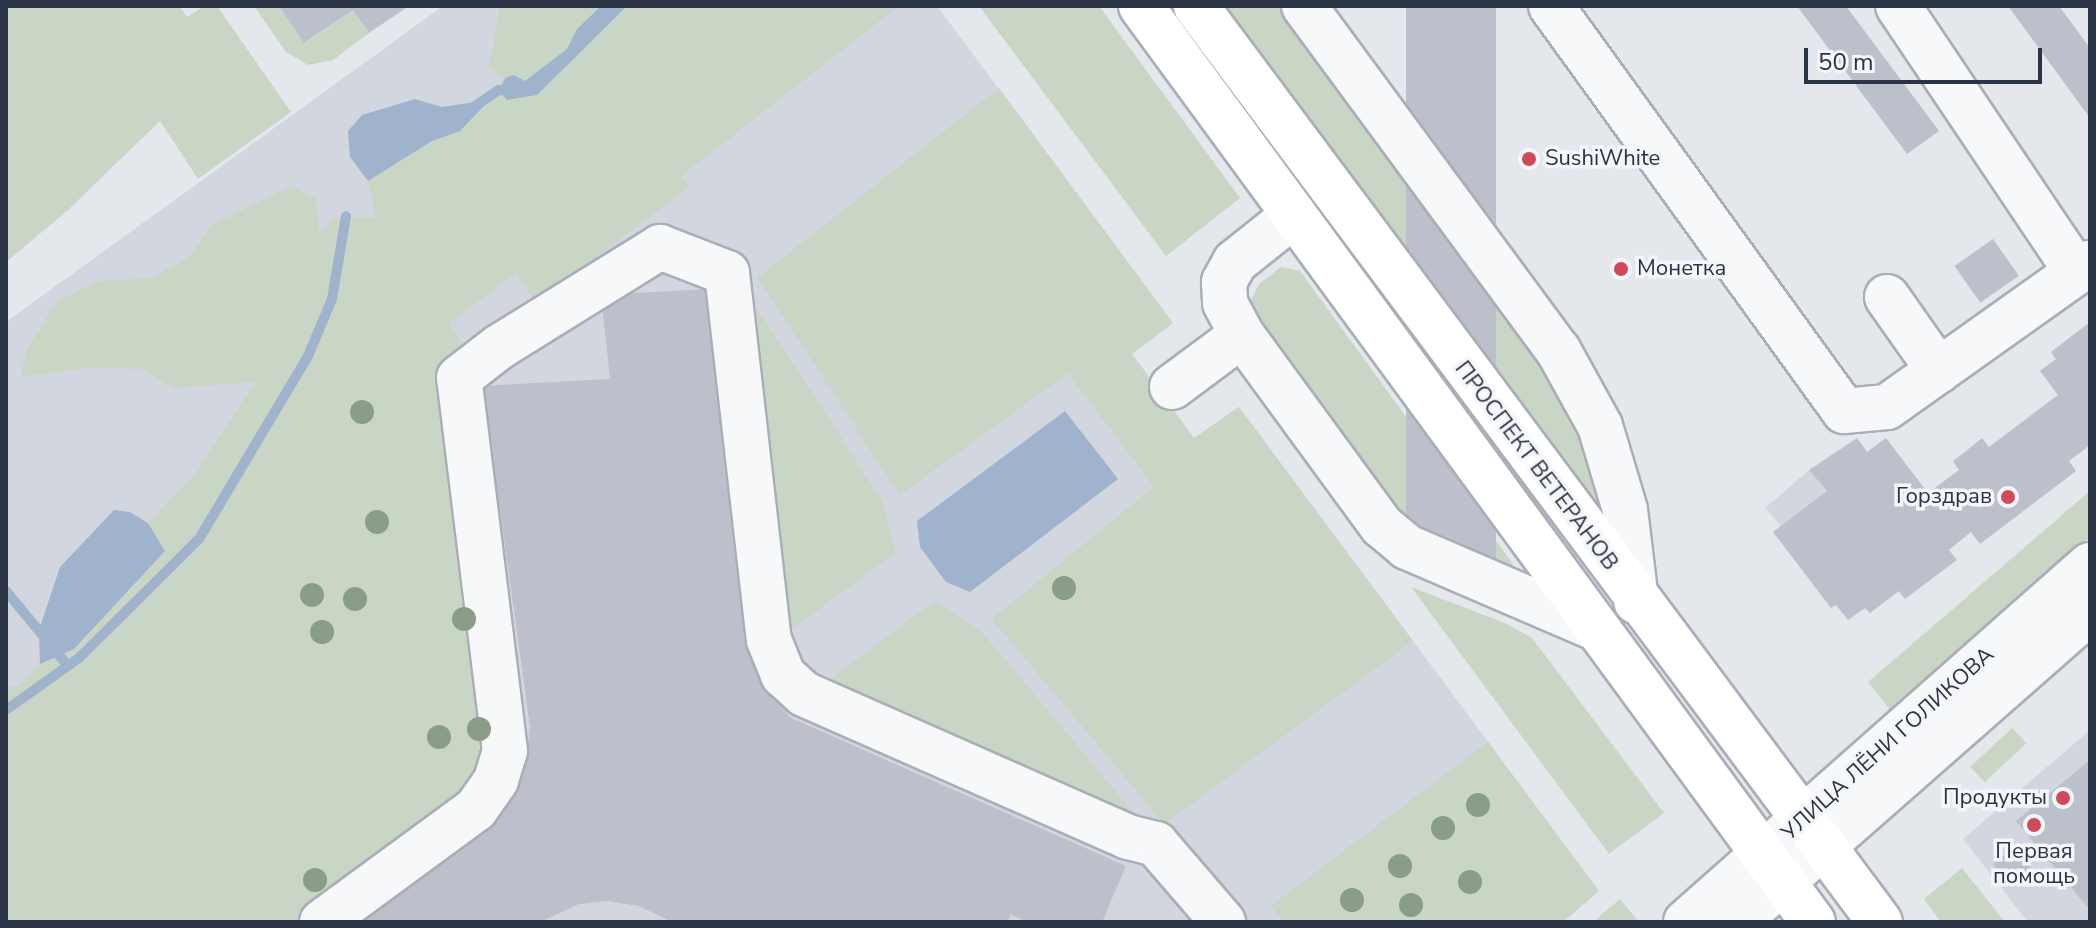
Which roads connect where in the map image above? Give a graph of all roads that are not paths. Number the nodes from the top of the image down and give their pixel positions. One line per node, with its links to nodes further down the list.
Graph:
1 (1141, 6): 6 (main road, ПРОСПЕКТ ВЕТЕРАНОВ)
2 (1196, 6): 13 (main road, ПРОСПЕКТ ВЕТЕРАНОВ)
3 (1304, 6): 13 (street)
4 (1551, 6): 10 (street)
5 (1898, 6): 7 (street)
6 (1294, 215): 9 (street); 15 (main road, ПРОСПЕКТ ВЕТЕРАНОВ)
7 (2084, 268): 10 (street)
8 (1887, 297): 10 (street)
9 (1242, 335): 11 (street); 15 (street)
10 (1939, 371)
11 (1172, 387)
12 (2090, 565): 16 (street, УЛИЦА ЛЁНИ ГОЛИКОВА)
13 (1636, 601): 16 (main road, ПРОСПЕКТ ВЕТЕРАНОВ)
14 (2090, 612): 16 (street, УЛИЦА ЛЁНИ ГОЛИКОВА)
15 (1597, 629): 17 (main road, ПРОСПЕКТ ВЕТЕРАНОВ)
16 (1812, 833): 17 (street, УЛИЦА ЛЁНИ ГОЛИКОВА); 23 (main road, ПРОСПЕКТ ВЕТЕРАНОВ)
17 (1773, 868): 20 (street, УЛИЦА ЛЁНИ ГОЛИКОВА); 21 (street, УЛИЦА ЛЁНИ ГОЛИКОВА); 22 (main road, ПРОСПЕКТ ВЕТЕРАНОВ)
18 (1208, 916): 19 (street)
19 (322, 922)
20 (1686, 922)
21 (1737, 922)
22 (1813, 922)
23 (1880, 922)

